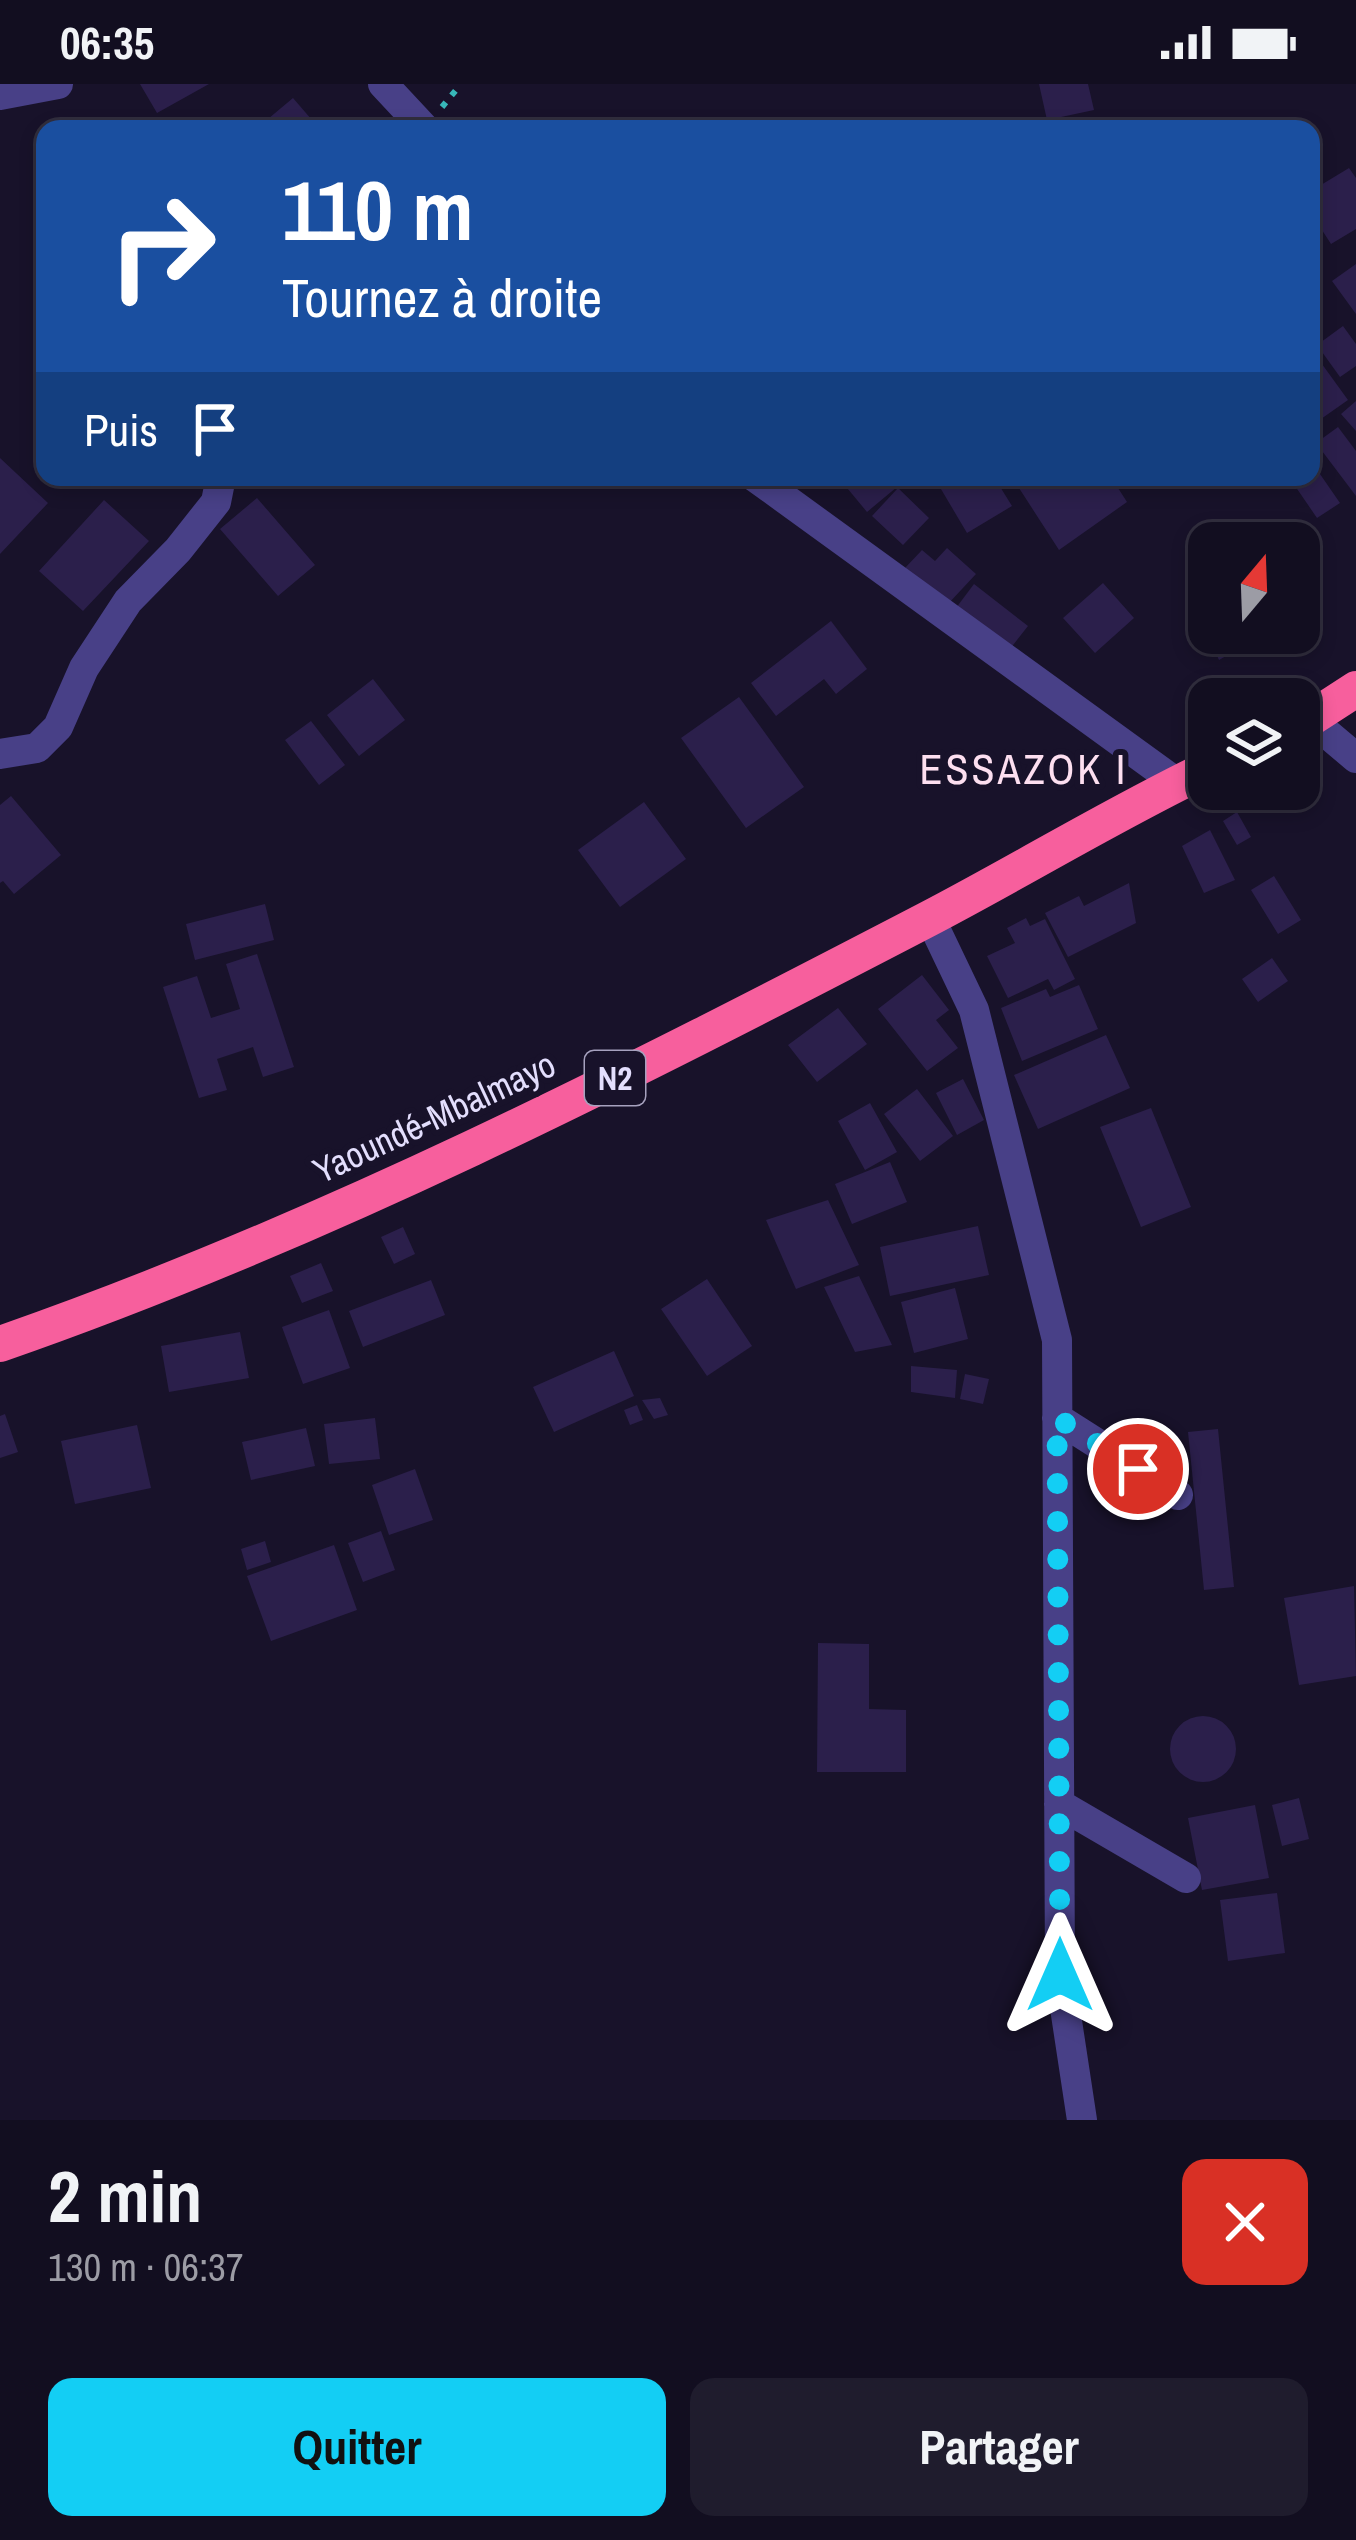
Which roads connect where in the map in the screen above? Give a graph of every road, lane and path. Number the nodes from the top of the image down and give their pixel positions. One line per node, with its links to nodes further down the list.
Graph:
1 (58, 84): 3 (street)
2 (383, 84): 4 (street)
3 (0, 95)
4 (417, 120)
5 (219, 486): 10 (street)
6 (768, 486): 12 (street)
7 (1356, 689): 8 (highway)
8 (1320, 713)
9 (1320, 733): 11 (street)
10 (0, 754)
11 (1356, 758)
12 (1188, 773)
13 (1188, 779): 14 (highway, Yaoundé-Mbalmayo / N2)
14 (930, 918): 15 (highway, Yaoundé-Mbalmayo / N2); 16 (street)
15 (0, 1344)
16 (1057, 1418): 17 (street); 18 (street)
17 (1178, 1495)
18 (1059, 1804): 19 (street); 20 (street)
19 (1186, 1878)
20 (1082, 2120)

